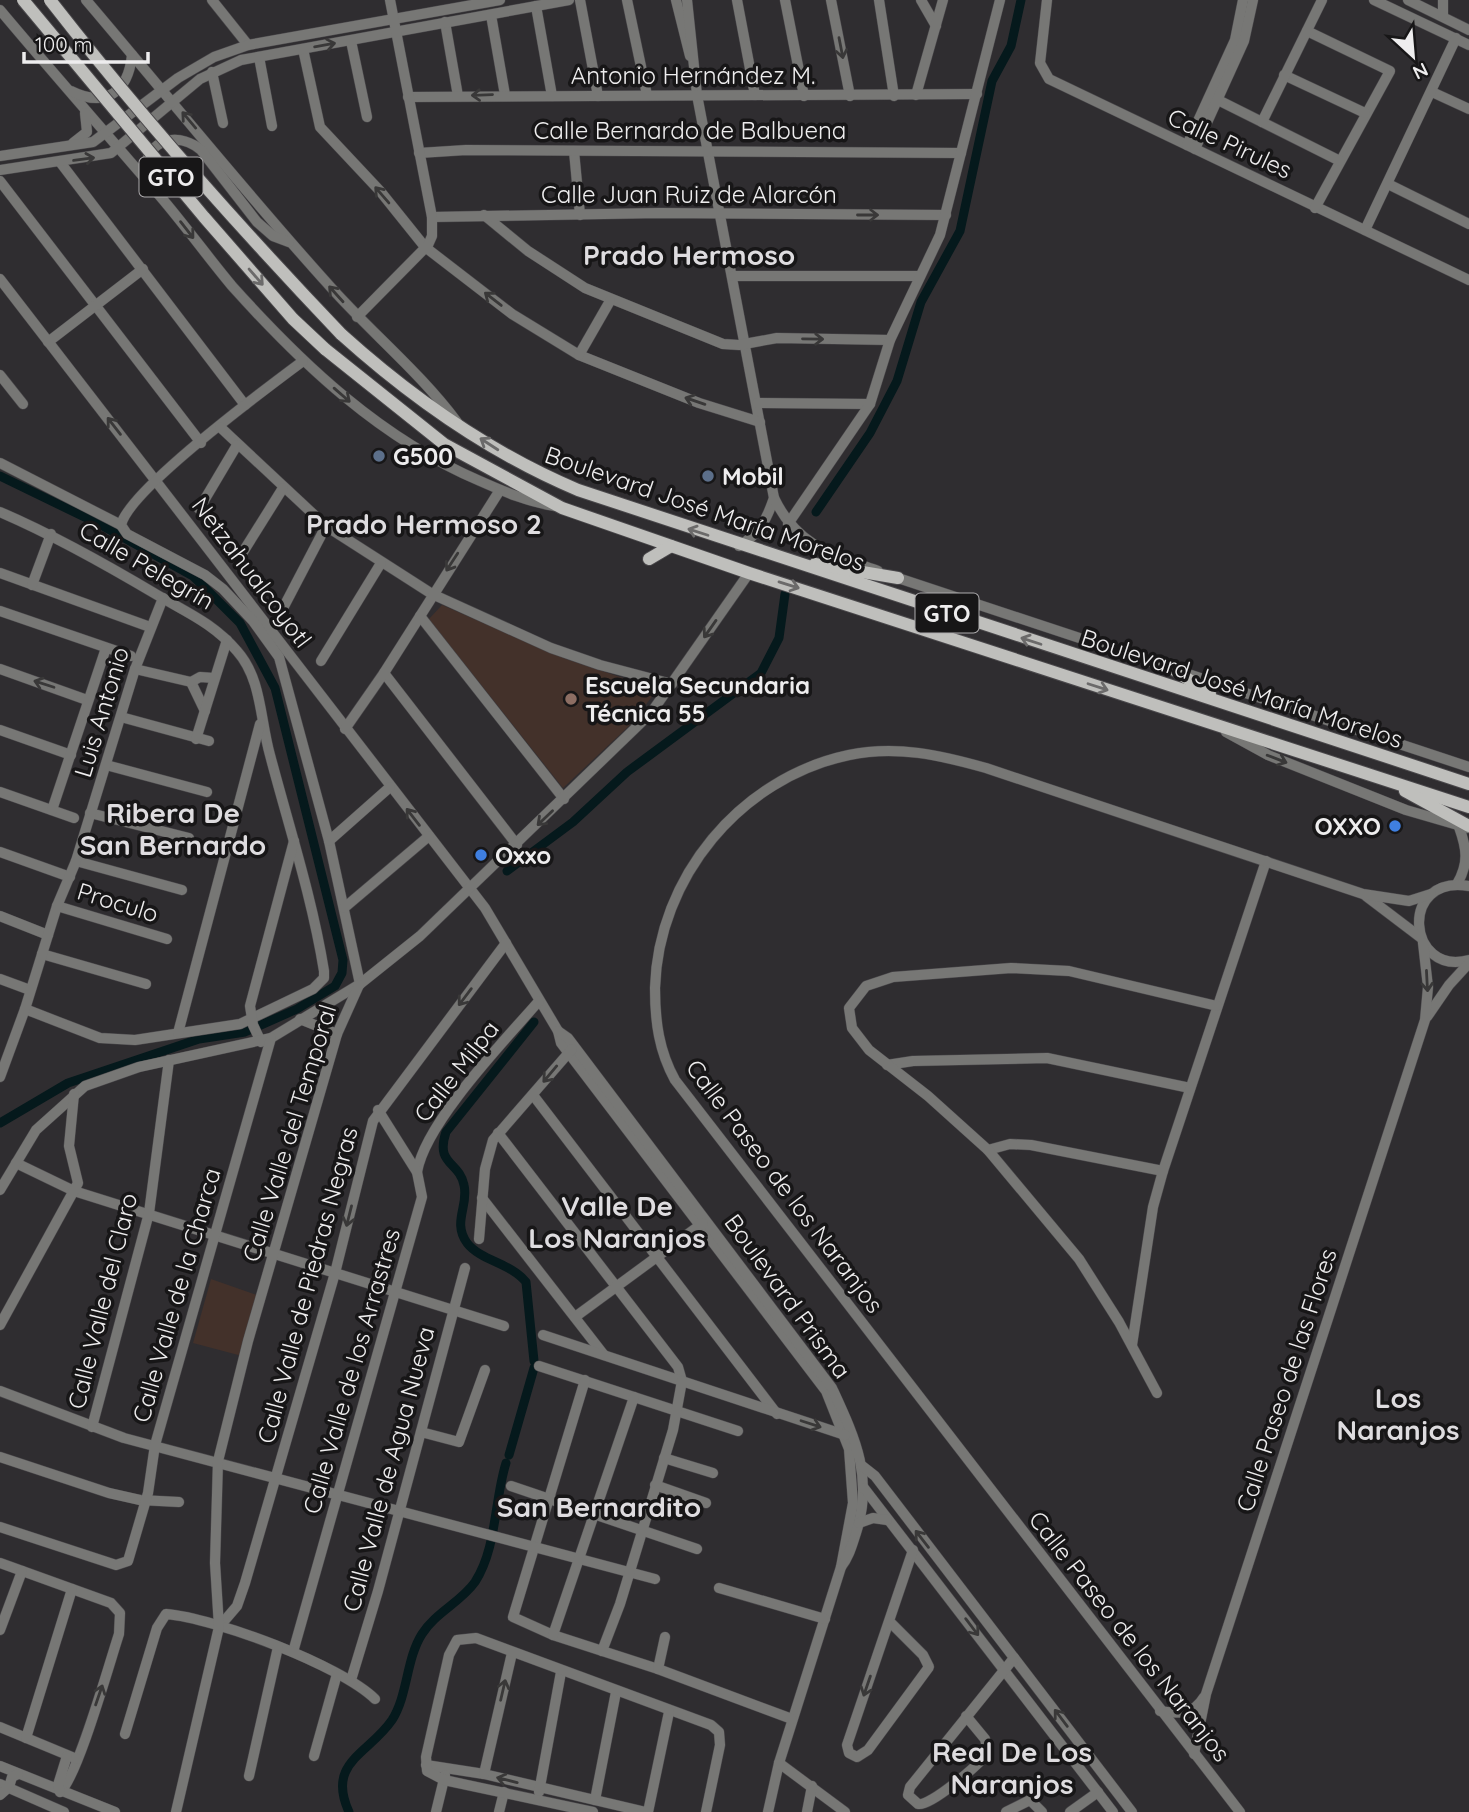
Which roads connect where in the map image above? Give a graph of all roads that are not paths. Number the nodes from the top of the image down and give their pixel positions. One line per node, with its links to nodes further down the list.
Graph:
1 (23, 0): 125 (main road, GTO, one-way to 125, bridge)
2 (50, 0): 116 (main road, Boulevard José María Morelos / GTO, bridge)
3 (86, 0): 41 (street)
4 (212, 0): 38 (street)
5 (390, 0): 30 (street)
6 (500, 0): 30 (street)
7 (569, 0): 26 (street)
8 (580, 0): 57 (street)
9 (628, 0): 49 (street)
10 (676, 0): 43 (street)
11 (687, 0): 43 (street)
12 (737, 0): 53 (street)
13 (785, 0): 58 (street)
14 (831, 0): 59 (street, one-way to 59)
15 (879, 0): 60 (street)
16 (921, 0): 32 (street)
17 (943, 0): 32 (street)
18 (1000, 0): 50 (street)
19 (1047, 0): 73 (street, Calle Pirules)
20 (1243, 0): 73 (street)
21 (1253, 0): 63 (street)
22 (1322, 0): 34 (street)
23 (1374, 0): 36 (street)
24 (1408, 0): 29 (street)
25 (1443, 0): 29 (street)
26 (536, 6): 28 (street); 56 (street)
27 (0, 9): 46 (street)
28 (491, 15): 31 (street); 51 (street)
29 (1443, 16): 33 (street)
30 (393, 19): 35 (street); 38 (street)
31 (445, 22): 35 (street); 55 (street)
32 (936, 26): 54 (street)
33 (1469, 30)
34 (1307, 31): 45 (street); 66 (street)
35 (396, 32): 37 (street); 61 (street)
36 (1456, 38): 39 (street); 48 (street)
37 (351, 41): 40 (street, one-way to 37); 67 (street)
38 (248, 45): 47 (street)
39 (1469, 45)
40 (303, 49): 42 (street); 95 (street, one-way to 40)
41 (132, 55): 46 (street); 47 (street)
42 (259, 57): 44 (street); 70 (street)
43 (693, 63): 52 (street, Boulevard José María Morelos)
44 (212, 72): 62 (street); 69 (street)
45 (1284, 75): 66 (street); 68 (street)
46 (65, 88): 65 (street)
47 (163, 89): 62 (street); 71 (street)
48 (1432, 92): 64 (street); 84 (street)
49 (647, 94): 52 (street, Antonio Hernández M.); 57 (street, Antonio Hernández M.)
50 (976, 94): 54 (street, Antonio Hernández M.); 78 (street)
51 (505, 95): 55 (street, Antonio Hernández M., one-way to 55); 56 (street, Antonio Hernández M.)
52 (697, 95): 53 (street, Antonio Hernández M.); 76 (street, Boulevard José María Morelos)
53 (755, 95): 58 (street, Antonio Hernández M.)
54 (916, 95): 60 (street, Antonio Hernández M.)
55 (458, 96): 61 (street, Antonio Hernández M.)
56 (552, 96): 57 (street, Antonio Hernández M.)
57 (598, 96)
58 (804, 96): 59 (street, Antonio Hernández M.)
59 (850, 96): 60 (street, Antonio Hernández M.)
60 (894, 96)
61 (408, 97): 77 (street)
62 (172, 100): 74 (street); 94 (street, one-way to 62)
63 (1218, 100): 68 (street); 73 (street)
64 (1469, 109)
65 (85, 112): 71 (street); 72 (street)
66 (1365, 114): 80 (street)
67 (367, 117)
68 (1262, 122): 80 (street)
69 (223, 123)
70 (272, 126)
71 (106, 135): 72 (street); 74 (street)
72 (61, 147): 79 (street)
73 (1191, 147): 86 (street, Calle Pirules)
74 (117, 148): 81 (street, one-way to 74); 85 (street)
75 (574, 151): 76 (street, Calle Bernardo de Balbuena); 77 (street, Calle Bernardo de Balbuena); 88 (street)
76 (708, 151): 78 (street, Calle Bernardo de Balbuena); 89 (street, Boulevard José María Morelos)
77 (419, 153): 91 (street)
78 (961, 153): 90 (street)
79 (0, 156)
80 (1340, 161): 86 (street)
81 (60, 162): 82 (street); 96 (street)
82 (0, 170)
83 (0, 181): 103 (street)
84 (1388, 184): 92 (street); 93 (street)
85 (160, 195): 94 (street); 109 (street, one-way to 109)
86 (1315, 208): 93 (street, Calle Pirules)
87 (484, 215): 88 (street, Calle Juan Ruiz de Alarcón); 91 (street, Calle Juan Ruiz de Alarcón); 102 (street)
88 (580, 215): 89 (street, Calle Juan Ruiz de Alarcón)
89 (722, 215): 90 (street, Calle Juan Ruiz de Alarcón, one-way to 90); 97 (street, Boulevard José María Morelos)
90 (946, 215): 98 (street)
91 (432, 217): 95 (street)
92 (1469, 224)
93 (1365, 230): 100 (street, Calle Pirules)
94 (289, 242): 104 (street, one-way to 94)
95 (425, 247): 104 (street); 108 (street, one-way to 95)
96 (143, 269): 103 (street); 113 (street)
97 (733, 276): 98 (street); 107 (street, Boulevard José María Morelos)
98 (920, 276): 105 (street)
99 (0, 279): 101 (street, Netzahualcoyotl)
100 (1469, 279)
101 (4, 293): 106 (street, Netzahualcoyotl)
102 (610, 301): 107 (street); 108 (street)
103 (96, 306): 106 (street); 118 (street)
104 (357, 317): 116 (street)
105 (890, 340): 107 (street, one-way to 105); 114 (street)
106 (48, 342): 121 (street, Netzahualcoyotl, one-way to 106)
107 (746, 343): 111 (street, Boulevard José María Morelos)
108 (579, 355): 115 (street, one-way to 108)
109 (303, 361): 113 (street); 123 (street, one-way to 123)
110 (0, 376): 112 (street)
111 (757, 403): 114 (street); 115 (street, Boulevard José María Morelos)
112 (23, 404)
113 (245, 404): 117 (street)
114 (870, 404): 128 (street)
115 (760, 422): 124 (street, Boulevard José María Morelos)
116 (460, 426): 132 (main road, Boulevard José María Morelos / GTO, one-way to 116)
117 (220, 427): 118 (street); 119 (street)
118 (201, 443): 121 (street)
119 (237, 445): 122 (street); 126 (street)
120 (0, 463): 129 (street)
121 (156, 479): 129 (street); 165 (street, Netzahualcoyotl)
122 (283, 488): 130 (street); 136 (street)
123 (500, 490): 125 (street); 142 (street, one-way to 142)
124 (774, 498): 128 (street, Boulevard José María Morelos); 132 (street)
125 (562, 508): 133 (main road, Boulevard José María Morelos / GTO)
126 (199, 509)
127 (0, 512): 131 (street, Calle Pelegrín)
128 (788, 524): 140 (street, Boulevard José María Morelos)
129 (121, 525): 186 (street)
130 (326, 526): 137 (street); 145 (street)
131 (51, 534): 141 (street); 143 (street, Calle Pelegrín)
132 (739, 545): 134 (main road, Boulevard José María Morelos / GTO)
133 (671, 546): 135 (main road); 139 (main road, Boulevard José María Morelos / GTO)
134 (771, 556): 140 (main road); 160 (main road, Boulevard José María Morelos / GTO, one-way to 134)
135 (649, 559)
136 (238, 560)
137 (381, 563): 142 (street); 151 (street)
138 (0, 573): 141 (street)
139 (749, 573): 158 (street, Calle Valle del Temporal, one-way to 158); 164 (main road, Boulevard José María Morelos / GTO, one-way to 164)
140 (898, 578): 152 (street, Boulevard José María Morelos)
141 (32, 585): 147 (street)
142 (432, 594): 146 (street); 158 (street)
143 (163, 598): 147 (street, Luis Antonio); 148 (street, Calle Pelegrín)
144 (0, 611): 149 (street)
145 (280, 614)
146 (420, 616): 155 (street); 177 (street)
147 (150, 627): 154 (street, Luis Antonio)
148 (227, 640): 156 (street); 163 (street, Calle Pelegrín)
149 (106, 648): 150 (street); 159 (street)
150 (131, 656)
151 (321, 661)
152 (1170, 667): 160 (main road); 171 (street, Boulevard José María Morelos)
153 (0, 669): 159 (street, one-way to 153)
154 (135, 669): 157 (street); 162 (street, Luis Antonio)
155 (384, 673): 165 (street); 187 (street)
156 (214, 678): 157 (street); 161 (street)
157 (191, 682): 161 (street)
158 (672, 684): 177 (street, Calle Valle del Temporal)
159 (87, 700): 169 (street)
160 (1225, 704): 173 (main road, Boulevard José María Morelos / GTO)
161 (205, 711): 167 (street)
162 (121, 717): 167 (street); 170 (street, Luis Antonio)
163 (261, 720): 185 (street, Calle Pelegrín); 218 (street)
164 (1217, 726): 172 (main road, Boulevard José María Morelos / GTO); 182 (street, one-way to 182)
165 (345, 729): 174 (street, Netzahualcoyotl)
166 (0, 730): 169 (street)
167 (196, 739): 168 (street)
168 (209, 741)
169 (71, 755): 179 (street)
170 (106, 765): 176 (street); 180 (street, Luis Antonio)
171 (1469, 767)
172 (1387, 780): 178 (main road, Boulevard José María Morelos / GTO); 182 (main road)
173 (1469, 784)
174 (390, 788): 183 (street, Netzahualcoyotl, one-way to 174); 186 (street)
175 (0, 792): 179 (street)
176 (207, 792)
177 (564, 799): 187 (street, Calle Valle del Temporal, one-way to 187)
178 (1469, 807)
179 (52, 810): 181 (street)
180 (90, 813): 184 (street); 190 (street, Luis Antonio)
181 (74, 818)
182 (1466, 827): 189 (street)
183 (429, 836): 196 (street, Netzahualcoyotl); 200 (street)
184 (189, 838)
185 (295, 840): 216 (street); 216 (street, Calle Pelegrín)
186 (329, 841): 200 (street)
187 (517, 845): 196 (street, Calle Valle del Temporal)
188 (0, 852): 192 (street)
189 (1469, 855): 193 (street)
190 (76, 861): 192 (street, Luis Antonio); 195 (street)
191 (1266, 861): 197 (street, Calle Paseo de los Naranjos); 213 (street); 321 (street, Calle Paseo de los Naranjos)
192 (70, 877): 199 (street, Luis Antonio)
193 (1457, 884): 194 (street); 198 (street, Calle Paseo de los Naranjos)
194 (1469, 886)
195 (182, 890)
196 (471, 890): 205 (street, Boulevard Prisma); 210 (street, Calle Valle del Temporal)
197 (1363, 894): 198 (street, Calle Paseo de los Naranjos); 204 (street, Calle Paseo de los Naranjos)
198 (1432, 894): 204 (street, Calle Paseo de las Flores)
199 (57, 906): 202 (street, Luis Antonio); 203 (street, Proculo)
200 (344, 908): 210 (street)
201 (0, 916): 202 (street)
202 (48, 935): 206 (street, Luis Antonio)
203 (167, 939)
204 (1422, 940): 207 (street, Calle Paseo de los Naranjos); 217 (street, Calle Paseo de las Flores, one-way to 217)
205 (506, 943): 212 (street, Boulevard Prisma); 229 (street, Calle Valle de Piedras Negras, one-way to 229)
206 (42, 954): 209 (street); 211 (street, Luis Antonio)
207 (1469, 962): 217 (street, Calle Paseo de las Flores)
208 (0, 979): 211 (street)
209 (146, 984)
210 (360, 984): 215 (street); 219 (street, Calle Valle del Temporal)
211 (30, 989): 214 (street, Luis Antonio)
212 (539, 1001): 221 (street, Boulevard Prisma); 234 (street, Calle Milpa)
213 (1217, 1006): 224 (street); 226 (street)
214 (25, 1009): 218 (street); 222 (street, Luis Antonio)
215 (300, 1019): 219 (street); 220 (street)
216 (251, 1020): 218 (street); 220 (street)
217 (1425, 1020): 319 (street, Calle Paseo de las Flores)
218 (178, 1033)
219 (337, 1034): 242 (street, Calle Valle del Temporal)
220 (266, 1040): 223 (street); 240 (street, Calle Valle de la Charca)
221 (571, 1050): 228 (street, one-way to 228); 239 (street, Boulevard Prisma)
222 (5, 1051): 225 (street, Luis Antonio)
223 (169, 1060): 227 (street); 238 (street, Calle Valle del Claro)
224 (887, 1065): 226 (street); 231 (street)
225 (0, 1077)
226 (1190, 1088): 233 (street)
227 (74, 1094): 232 (street); 236 (street)
228 (533, 1095): 230 (street); 243 (street)
229 (379, 1110): 234 (street, Calle Valle de los Arrastres); 245 (street, Calle Valle de Piedras Negras, one-way to 245)
230 (498, 1133): 237 (street); 246 (street)
231 (988, 1150): 233 (street); 253 (street)
232 (16, 1163): 235 (street); 236 (street)
233 (1163, 1171): 253 (street)
234 (417, 1172): 247 (street, Calle Valle de los Arrastres)
235 (0, 1190)
236 (74, 1191): 238 (street); 250 (street)
237 (482, 1198): 241 (street); 249 (street)
238 (149, 1213): 240 (street); 264 (street, Calle Valle del Claro)
239 (703, 1223): 243 (street); 267 (street, Boulevard Prisma); 273 (street, Boulevard Prisma)
240 (216, 1234): 242 (street); 268 (street, Calle Valle de la Charca)
241 (479, 1239)
242 (275, 1252): 245 (street); 271 (street, Calle Valle del Temporal)
243 (659, 1257): 246 (street); 263 (street)
244 (466, 1268): 248 (street, Calle Valle de Agua Nueva)
245 (335, 1273): 247 (street); 275 (street, Calle Valle de Piedras Negras)
246 (617, 1288): 249 (street); 258 (street)
247 (395, 1292): 248 (street); 280 (street, Calle Valle de los Arrastres)
248 (453, 1309): 251 (street); 266 (street, Calle Valle de Agua Nueva)
249 (575, 1317): 254 (street)
250 (0, 1325)
251 (504, 1326)
252 (543, 1335): 254 (street)
253 (1132, 1345): 260 (street)
254 (605, 1356): 258 (street)
255 (538, 1366): 257 (street)
256 (485, 1370): 266 (street)
257 (585, 1380): 261 (street); 281 (street)
258 (682, 1381): 262 (street); 263 (street)
259 (0, 1391): 264 (street)
260 (1157, 1393)
261 (634, 1397): 262 (street); 286 (street)
262 (677, 1412): 265 (street); 270 (street)
263 (777, 1414): 267 (street, one-way to 267)
264 (92, 1427): 268 (street)
265 (738, 1431)
266 (421, 1432): 285 (street, Calle Valle de Agua Nueva)
267 (845, 1435): 272 (street, Boulevard Prisma)
268 (156, 1445): 271 (street); 282 (street, Calle Valle de la Charca)
269 (0, 1457): 282 (street)
270 (664, 1458): 274 (street); 277 (street)
271 (218, 1461): 275 (street); 304 (street, Calle Valle del Temporal)
272 (851, 1462): 273 (street, Boulevard Prisma); 276 (street)
273 (862, 1466): 279 (street); 312 (street, Boulevard Prisma, one-way to 273)
274 (713, 1473)
275 (277, 1479): 280 (street); 304 (street, Calle Valle de Piedras Negras)
276 (853, 1479): 279 (street); 296 (street)
277 (655, 1485): 284 (street); 290 (street)
278 (511, 1486): 281 (street)
279 (865, 1489): 287 (street); 288 (street)
280 (336, 1494): 285 (street); 310 (street, Calle Valle de los Arrastres)
281 (550, 1498): 286 (street); 291 (street)
282 (146, 1499): 283 (street); 289 (street, Calle Valle de la Charca)
283 (179, 1502)
284 (706, 1503)
285 (399, 1511): 291 (street); 317 (street, Calle Valle de Agua Nueva)
286 (596, 1514): 290 (street); 294 (street)
287 (887, 1520): 288 (street); 293 (street)
288 (859, 1523): 296 (street)
289 (0, 1527)
290 (641, 1531): 292 (street); 297 (street)
291 (534, 1546): 294 (street); 306 (street)
292 (697, 1549)
293 (913, 1550): 303 (street); 314 (street, one-way to 314)
294 (579, 1558): 297 (street); 306 (street)
295 (0, 1563): 298 (street)
296 (841, 1567): 302 (street)
297 (628, 1570): 299 (street); 309 (street)
298 (22, 1571): 301 (street); 305 (street)
299 (655, 1578)
300 (719, 1588): 302 (street)
301 (72, 1589): 327 (street); 330 (street, one-way to 301)
302 (825, 1619): 324 (street)
303 (889, 1621): 303 (street, one-way to 303)
304 (219, 1627): 308 (street); 326 (street); 351 (street, Calle Valle del Temporal)
305 (0, 1630)
306 (553, 1635): 309 (street)
307 (665, 1636): 313 (street)
308 (278, 1647): 310 (street); 337 (street)
309 (602, 1651): 313 (street)
310 (293, 1652): 316 (street)
311 (512, 1653): 315 (street); 333 (street); 336 (street, one-way to 311)
312 (1014, 1658): 314 (street); 364 (street, Boulevard Prisma, one-way to 312)
313 (658, 1669): 324 (street)
314 (1004, 1671): 323 (street); 344 (street)
315 (561, 1672): 318 (street); 341 (street)
316 (337, 1674): 317 (street); 329 (street)
317 (351, 1680): 320 (street)
318 (616, 1692): 322 (street); 347 (street)
319 (1206, 1694): 321 (street); 328 (street, Calle Paseo de las Flores)
320 (375, 1699)
321 (1160, 1711): 328 (street, Calle Paseo de los Naranjos)
322 (669, 1712): 355 (street); 356 (street)
323 (965, 1716): 323 (street)
324 (792, 1719): 331 (street)
325 (0, 1727): 327 (street)
326 (125, 1734)
327 (26, 1738): 330 (street)
328 (1194, 1754): 365 (street, Calle Paseo de los Naranjos)
329 (314, 1756)
330 (72, 1757): 342 (street)
331 (779, 1763): 340 (street); 357 (street)
332 (0, 1766): 335 (street)
333 (427, 1768): 334 (street); 338 (street)
334 (447, 1768): 336 (street); 338 (street)
335 (18, 1774): 339 (street); 342 (street)
336 (484, 1774): 341 (street, one-way to 336)
337 (249, 1776)
338 (444, 1780): 343 (street); 352 (street)
339 (4, 1785): 345 (street); 349 (street)
340 (813, 1786): 358 (street); 359 (street)
341 (540, 1788): 346 (street); 347 (street)
342 (60, 1792): 350 (street)
343 (503, 1792): 346 (street); 353 (street)
344 (1098, 1792): 362 (street); 363 (street)
345 (0, 1795)
346 (538, 1800): 348 (street)
347 (595, 1800): 355 (street)
348 (557, 1808): 354 (street)
349 (59, 1810)
350 (115, 1812)
351 (176, 1812)
352 (436, 1812)
353 (499, 1812)
354 (593, 1812)
355 (647, 1812)
356 (706, 1812)
357 (768, 1812)
358 (807, 1812)
359 (845, 1812)
360 (1006, 1812): 361 (street)
361 (1042, 1812)
362 (1070, 1812)
363 (1113, 1812)
364 (1132, 1812)
365 (1240, 1812)

